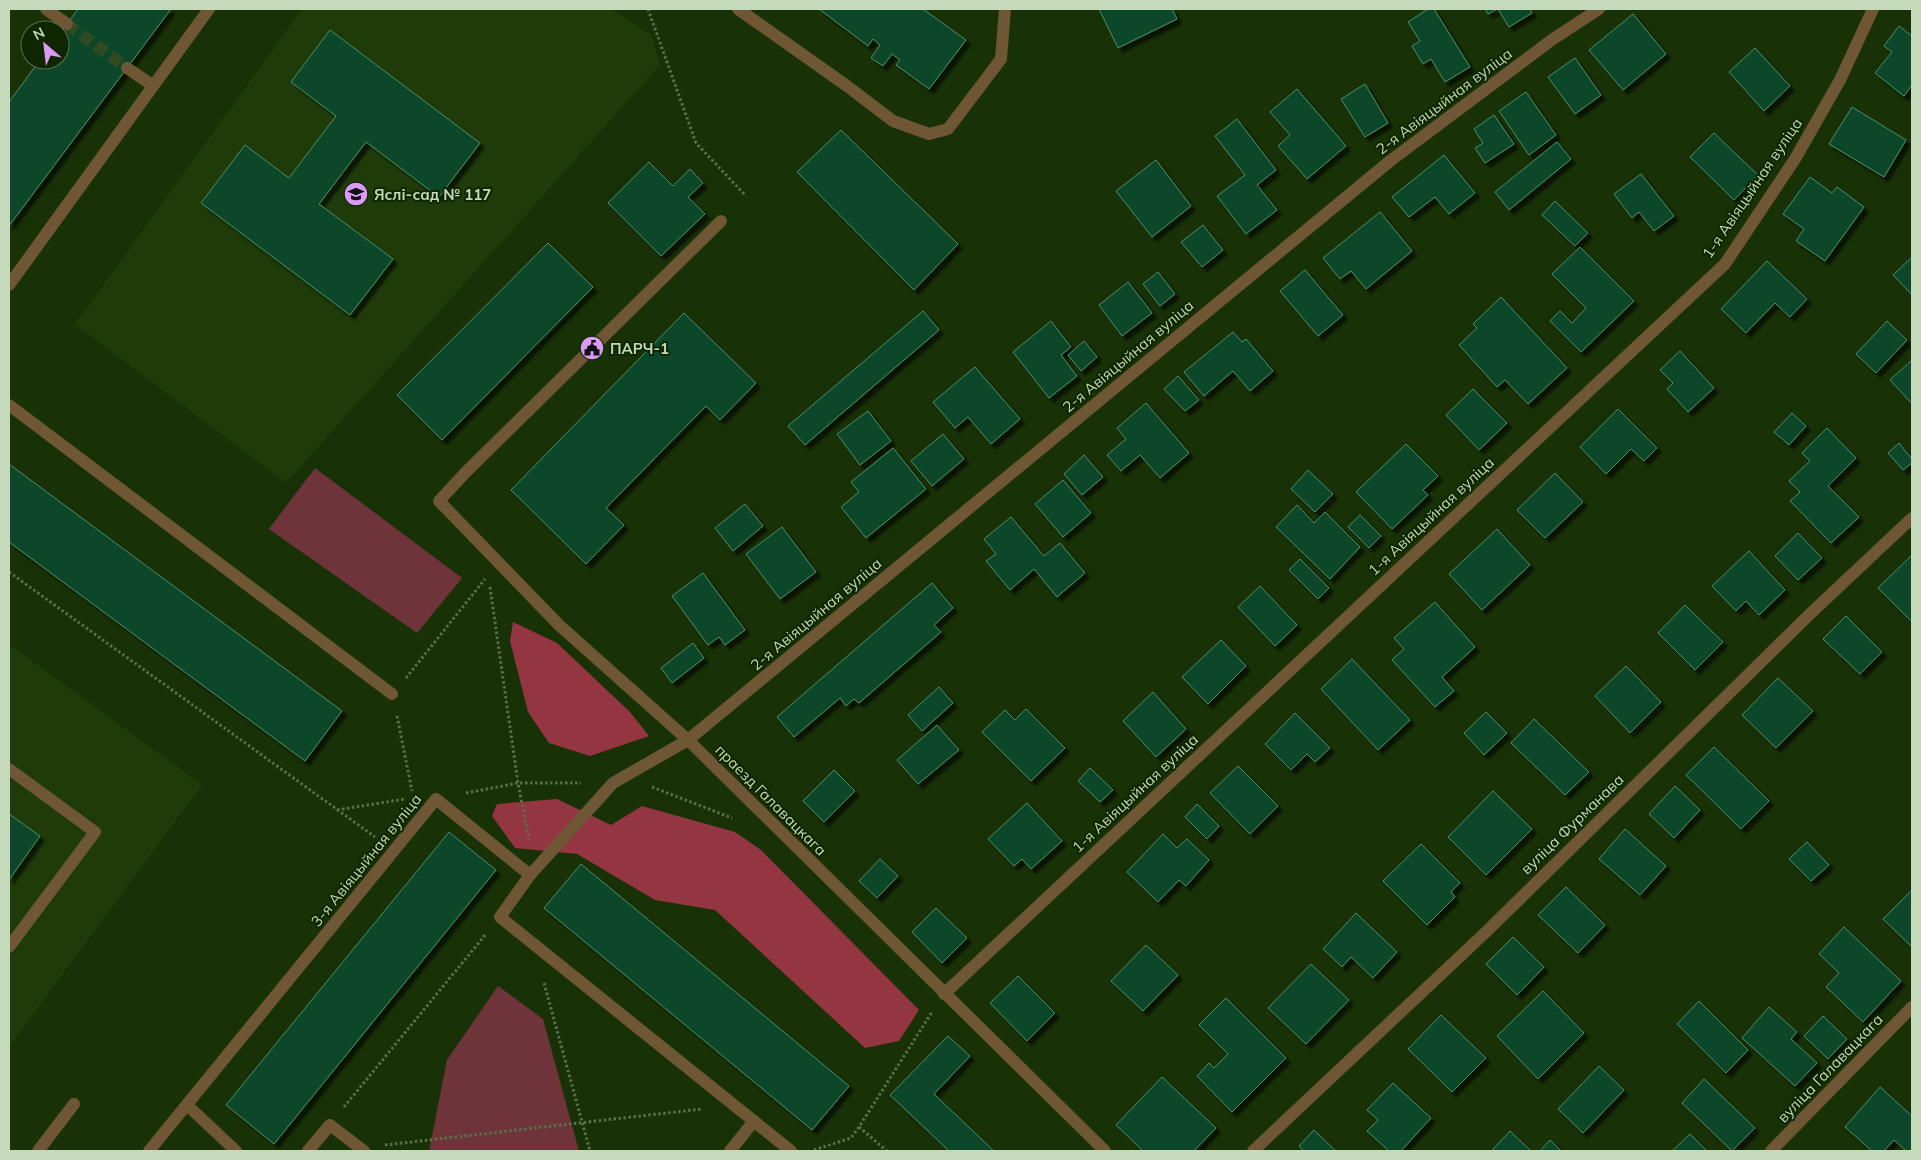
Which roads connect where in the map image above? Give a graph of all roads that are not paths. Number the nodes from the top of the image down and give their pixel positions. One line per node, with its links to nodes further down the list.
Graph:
1 (46, 9): 7 (street)
2 (209, 9): 9 (street)
3 (738, 9): 4 (street)
4 (1005, 9)
5 (1599, 9): 15 (street, 2-я Авіяцыйная вуліца)
6 (1873, 9): 19 (street, 1-я Авіяцыйная вуліца)
7 (61, 20)
8 (127, 68): 9 (street)
9 (152, 85): 11 (street)
10 (722, 221): 15 (street, праезд Галавацкага)
11 (9, 285)
12 (9, 405): 14 (street)
13 (1912, 518): 32 (street, вуліца Фурманава)
14 (392, 694)
15 (688, 740): 17 (street); 19 (street, праезд Галавацкага)
16 (9, 769): 18 (street)
17 (532, 873): 22 (street, 3-я Авіяцыйная вуліца); 23 (street)
18 (9, 947)
19 (944, 994): 31 (street, праезд Галавацкага)
20 (1912, 1007): 33 (street, вуліца Галавацкага)
21 (74, 1104): 25 (street)
22 (187, 1105): 26 (street, 3-я Авіяцыйная вуліца); 27 (street)
23 (754, 1121): 29 (street); 30 (street)
24 (362, 1150): 28 (street)
25 (38, 1151)
26 (149, 1151)
27 (236, 1151)
28 (308, 1151)
29 (730, 1151)
30 (791, 1151)
31 (1105, 1151)
32 (1253, 1151)
33 (1772, 1151)

